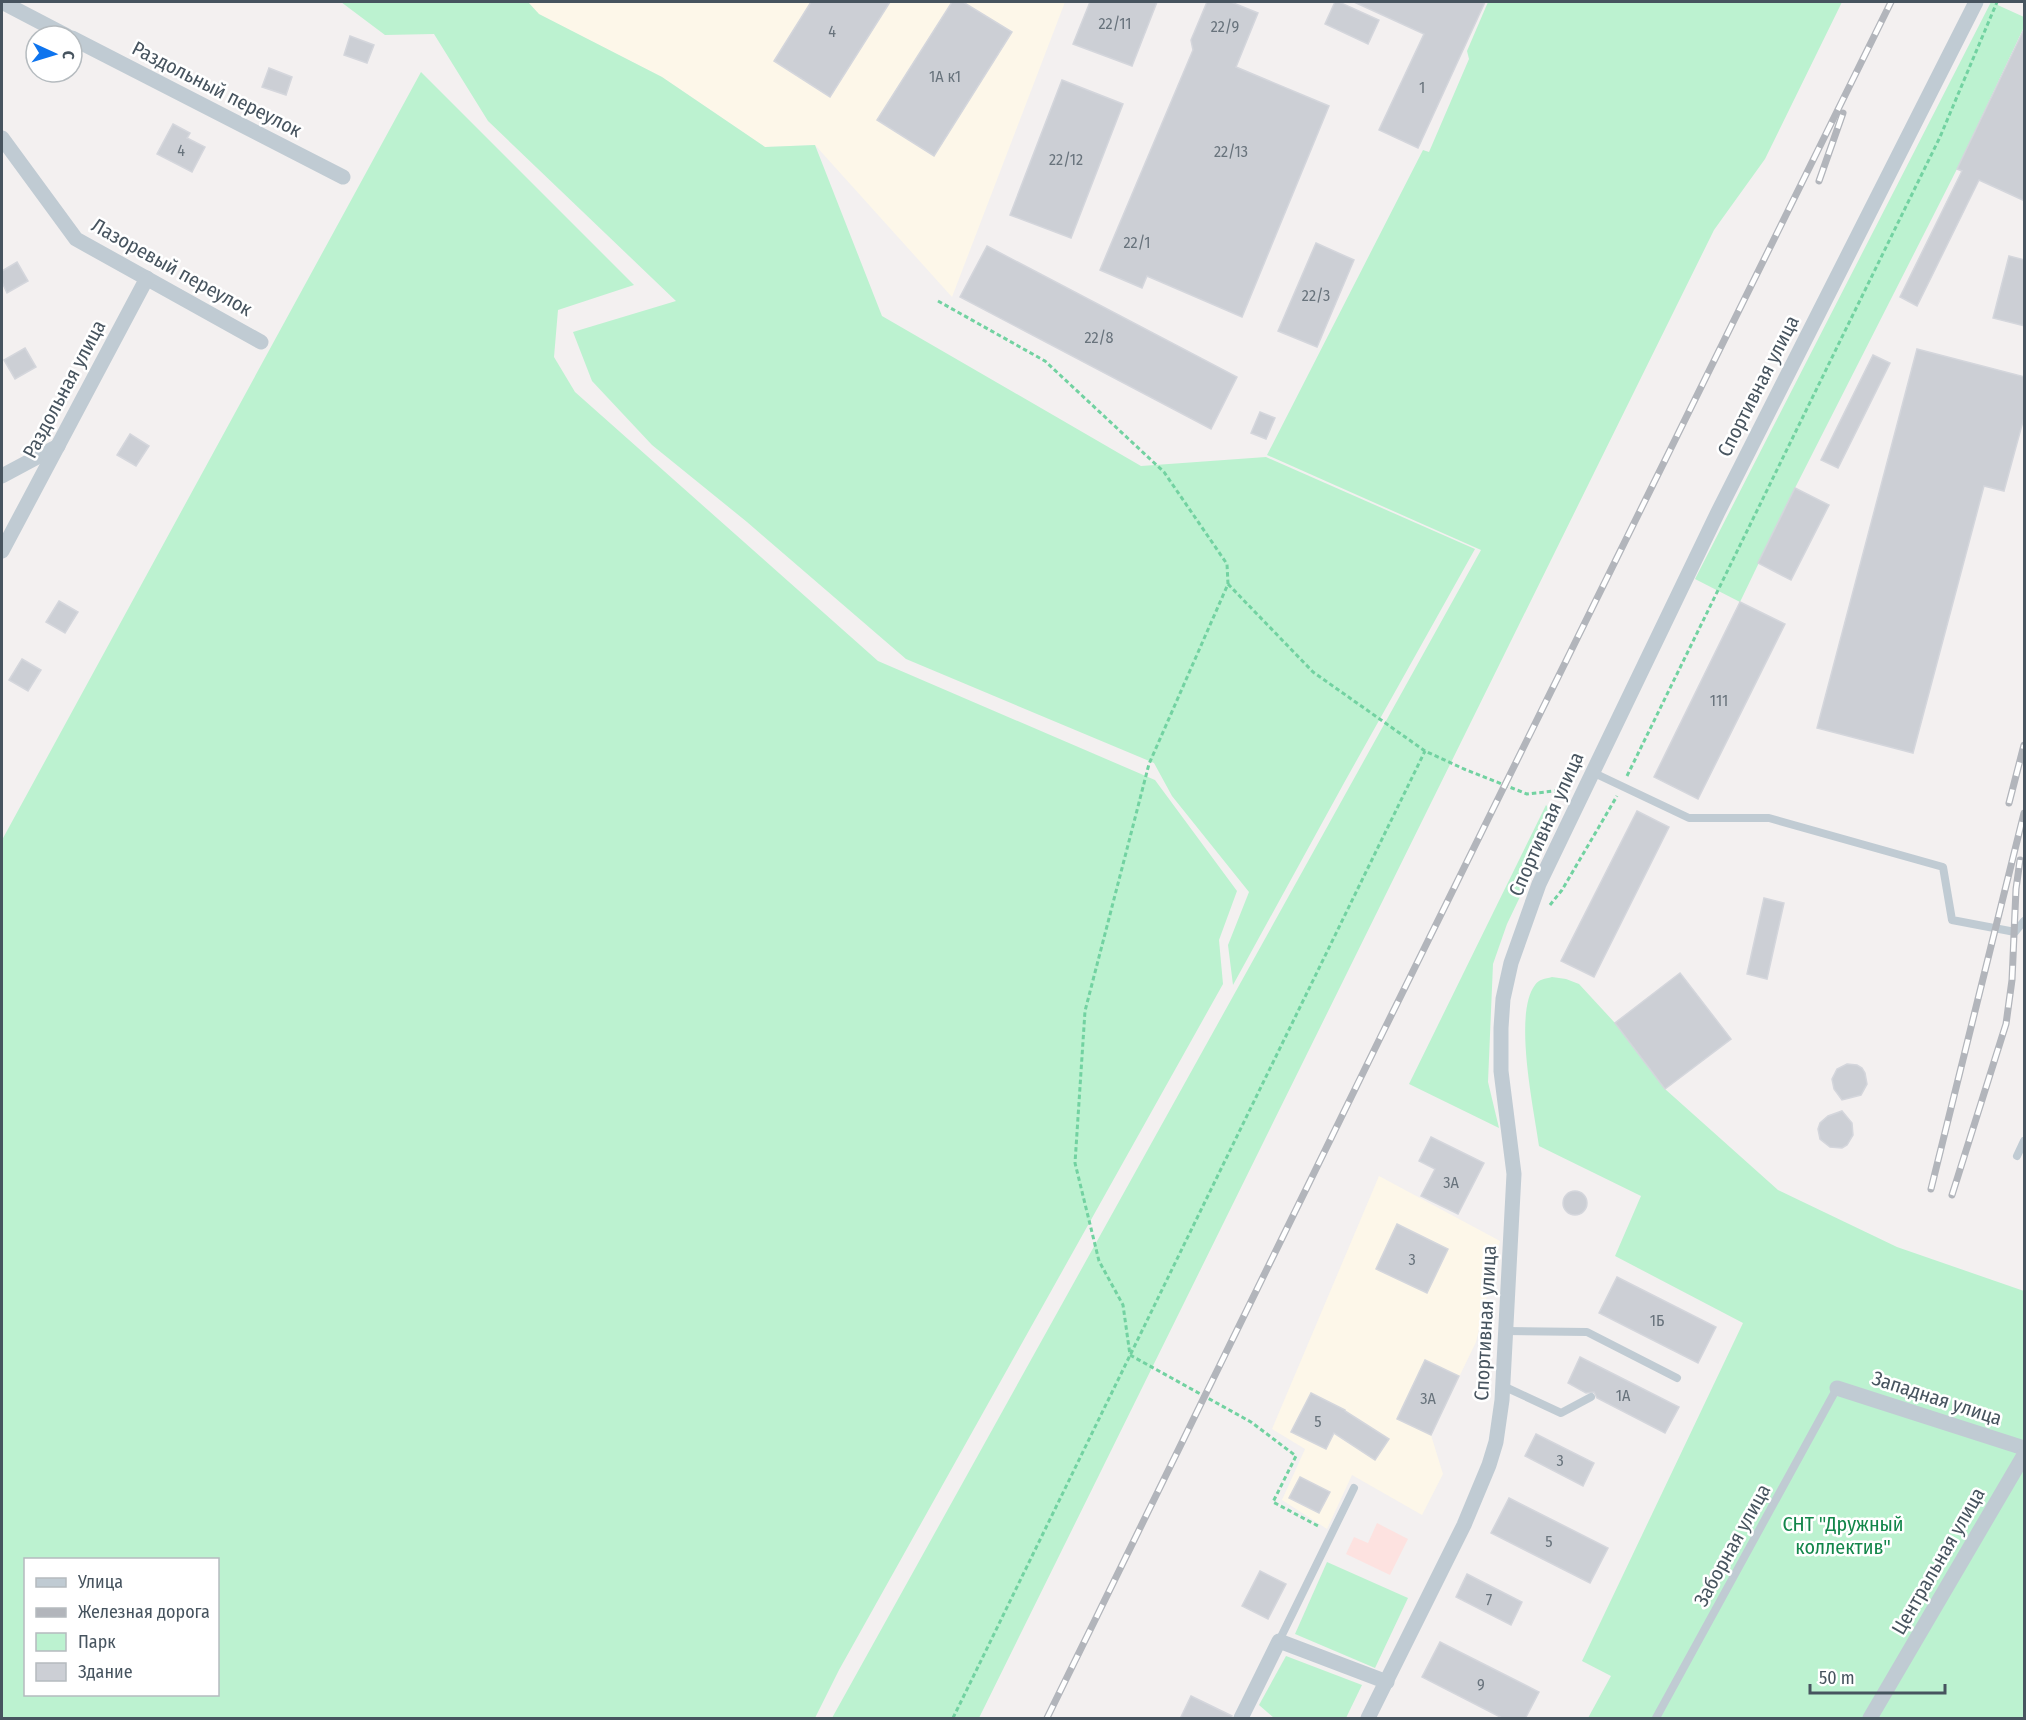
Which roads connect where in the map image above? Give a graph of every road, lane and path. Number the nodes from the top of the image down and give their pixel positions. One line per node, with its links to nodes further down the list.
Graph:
1 (2, 2): 4 (street)
2 (1976, 2): 16 (street, Спортивная улица)
3 (1997, 2): 17 (path)
4 (44, 24)
5 (84, 44): 7 (street, Раздольный переулок)
6 (2, 139): 8 (street, Лазоревый переулок)
7 (343, 177)
8 (147, 278): 10 (street, Лазоревый переулок); 11 (street, Раздольная улица)
9 (938, 301): 14 (path)
10 (261, 342)
11 (58, 446): 12 (street); 13 (street, Раздольная улица)
12 (2, 476)
13 (2, 551)
14 (1228, 584): 15 (path); 24 (path)
15 (1425, 751): 18 (path); 24 (path)
16 (1592, 772): 17 (lane); 23 (street, Спортивная улица)
17 (1622, 786): 19 (path); 20 (lane)
18 (1563, 790)
19 (1549, 907)
20 (2025, 921)
21 (2025, 1141): 22 (lane)
22 (2017, 1156)
23 (1506, 1330): 25 (lane); 26 (street, Спортивная улица)
24 (1130, 1355): 32 (path); 35 (path)
25 (1677, 1378)
26 (1503, 1386): 28 (lane); 34 (street, Спортивная улица)
27 (1837, 1388): 29 (street, Западная улица); 38 (lane, Заборная улица)
28 (1591, 1397)
29 (2025, 1448)
30 (2025, 1455): 39 (street, Центральная улица)
31 (1354, 1488): 32 (lane)
32 (1331, 1533): 33 (lane)
33 (1279, 1641): 34 (street); 36 (street)
34 (1387, 1682): 37 (street, Спортивная улица)
35 (953, 1719)
36 (1241, 1719)
37 (1368, 1719)
38 (1656, 1719)
39 (1870, 1719)

